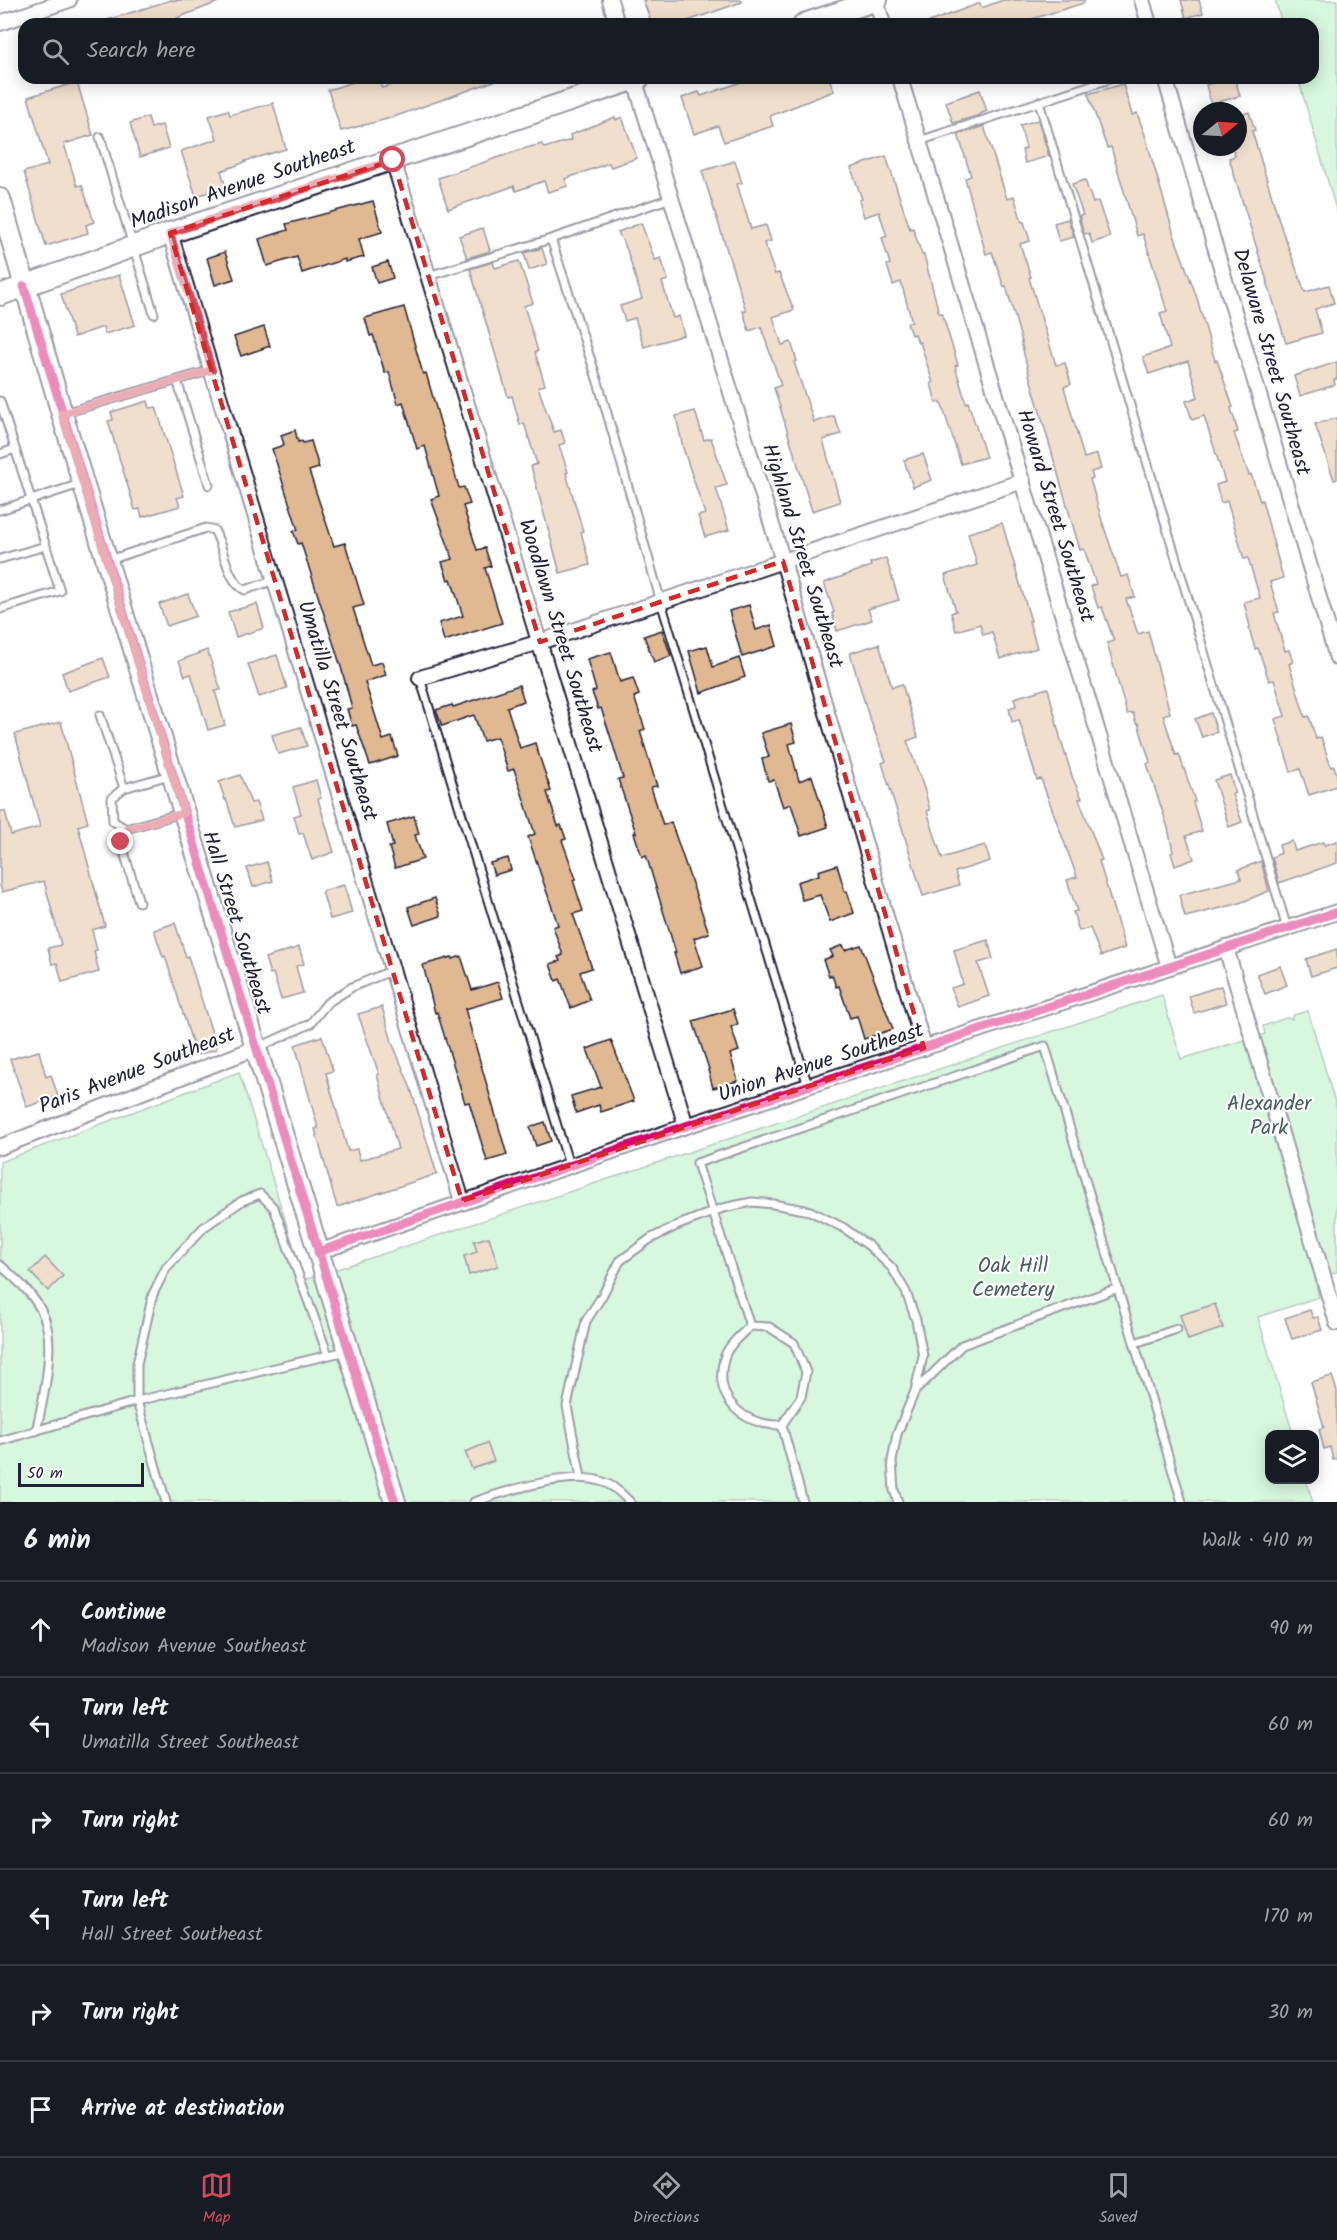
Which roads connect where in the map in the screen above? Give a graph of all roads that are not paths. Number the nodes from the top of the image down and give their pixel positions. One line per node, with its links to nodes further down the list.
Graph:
1 (69, 0): 9 (street)
2 (610, 0): 5 (street)
3 (877, 0): 6 (main road); 7 (street)
4 (1142, 0): 8 (street)
5 (615, 18)
6 (822, 18)
7 (882, 18)
8 (1147, 18)
9 (0, 23)
10 (621, 84): 18 (main road, Madison Avenue Southeast)
11 (637, 84): 19 (street, Highland Street Southeast)
12 (902, 84): 17 (street, Howard Street Southeast)
13 (1094, 84): 15 (lane)
14 (1167, 84): 47 (street, Delaware Street Southeast)
15 (1039, 102): 17 (lane); 56 (lane)
16 (100, 137): 23 (lane)
17 (919, 141): 34 (street, Howard Street Southeast)
18 (393, 160): 21 (main road, Madison Avenue Southeast); 24 (street, Woodlawn Street Southeast)
19 (671, 198): 22 (lane); 42 (street, Highland Street Southeast)
20 (0, 200): 25 (main road, Hall Street Southeast)
21 (170, 233): 23 (main road, Madison Avenue Southeast); 28 (street, Umatilla Street Southeast)
22 (551, 239): 24 (lane); 44 (lane)
23 (133, 247): 25 (main road, Madison Avenue Southeast); 27 (lane)
24 (428, 276): 46 (street, Woodlawn Street Southeast)
25 (24, 286): 26 (main road, Madison Avenue Southeast); 31 (main road, Hall Street Southeast)
26 (0, 295)
27 (154, 314)
28 (212, 370): 29 (lane); 43 (street, Umatilla Street Southeast)
29 (177, 380): 31 (lane); 36 (lane)
30 (1, 405): 32 (lane)
31 (62, 414): 35 (main road, Hall Street Southeast)
32 (15, 448): 33 (lane); 37 (lane)
33 (0, 454)
34 (1023, 481): 42 (street); 58 (street, Howard Street Southeast)
35 (83, 483): 37 (lane); 41 (main road, Hall Street Southeast)
36 (209, 485)
37 (32, 500): 38 (lane); 39 (lane)
38 (0, 510)
39 (46, 546): 40 (lane); 45 (lane)
40 (0, 559)
41 (107, 560): 43 (lane); 50 (main road, Hall Street Southeast)
42 (783, 561): 44 (street); 61 (street, Highland Street Southeast)
43 (275, 580): 59 (street, Umatilla Street Southeast)
44 (661, 602): 46 (street); 62 (lane)
45 (0, 609)
46 (540, 642): 48 (street); 63 (street, Woodlawn Street Southeast)
47 (1337, 658)
48 (420, 678): 65 (lane)
49 (100, 715): 51 (lane)
50 (172, 774): 51 (lane); 52 (main road, Hall Street Southeast)
51 (124, 788): 53 (lane)
52 (184, 813): 53 (lane); 60 (main road, Hall Street Southeast)
53 (126, 829): 54 (lane)
54 (139, 902)
55 (1337, 912): 56 (street, Union Avenue Southeast)
56 (1287, 928): 57 (street, Union Avenue Southeast)
57 (1226, 948): 58 (street, Union Avenue Southeast); 71 (street)
58 (1169, 967): 61 (street, Union Avenue Southeast)
59 (393, 970): 60 (lane); 66 (street, Umatilla Street Southeast)
60 (256, 1048): 64 (street, Paris Avenue Southeast); 68 (main road, Hall Street Southeast)
61 (924, 1048): 62 (street, Union Avenue Southeast)
62 (808, 1086): 63 (street, Union Avenue Southeast)
63 (686, 1126): 65 (street, Union Avenue Southeast)
64 (0, 1147)
65 (568, 1165): 66 (street, Union Avenue Southeast)
66 (462, 1201): 68 (street, Union Avenue Southeast)
67 (712, 1212): 70 (lane); 72 (lane); 76 (lane); 81 (lane)
68 (318, 1252): 75 (main road, Hall Street Southeast)
69 (0, 1265): 79 (lane)
70 (1118, 1288): 74 (lane); 76 (lane)
71 (1337, 1323)
72 (750, 1326): 78 (lane); 78 (lane)
73 (1176, 1329): 74 (lane)
74 (1135, 1343): 88 (lane)
75 (338, 1353): 77 (lane); 77 (lane); 83 (main road, Hall Street Southeast)
76 (915, 1391): 87 (lane)
77 (137, 1401): 79 (lane); 82 (lane)
78 (782, 1425): 86 (lane)
79 (36, 1431): 80 (lane)
80 (0, 1441)
81 (581, 1476): 84 (lane); 85 (lane)
82 (166, 1502)
83 (395, 1502)
84 (474, 1502)
85 (630, 1502)
86 (803, 1502)
87 (898, 1502)
88 (1182, 1502)

